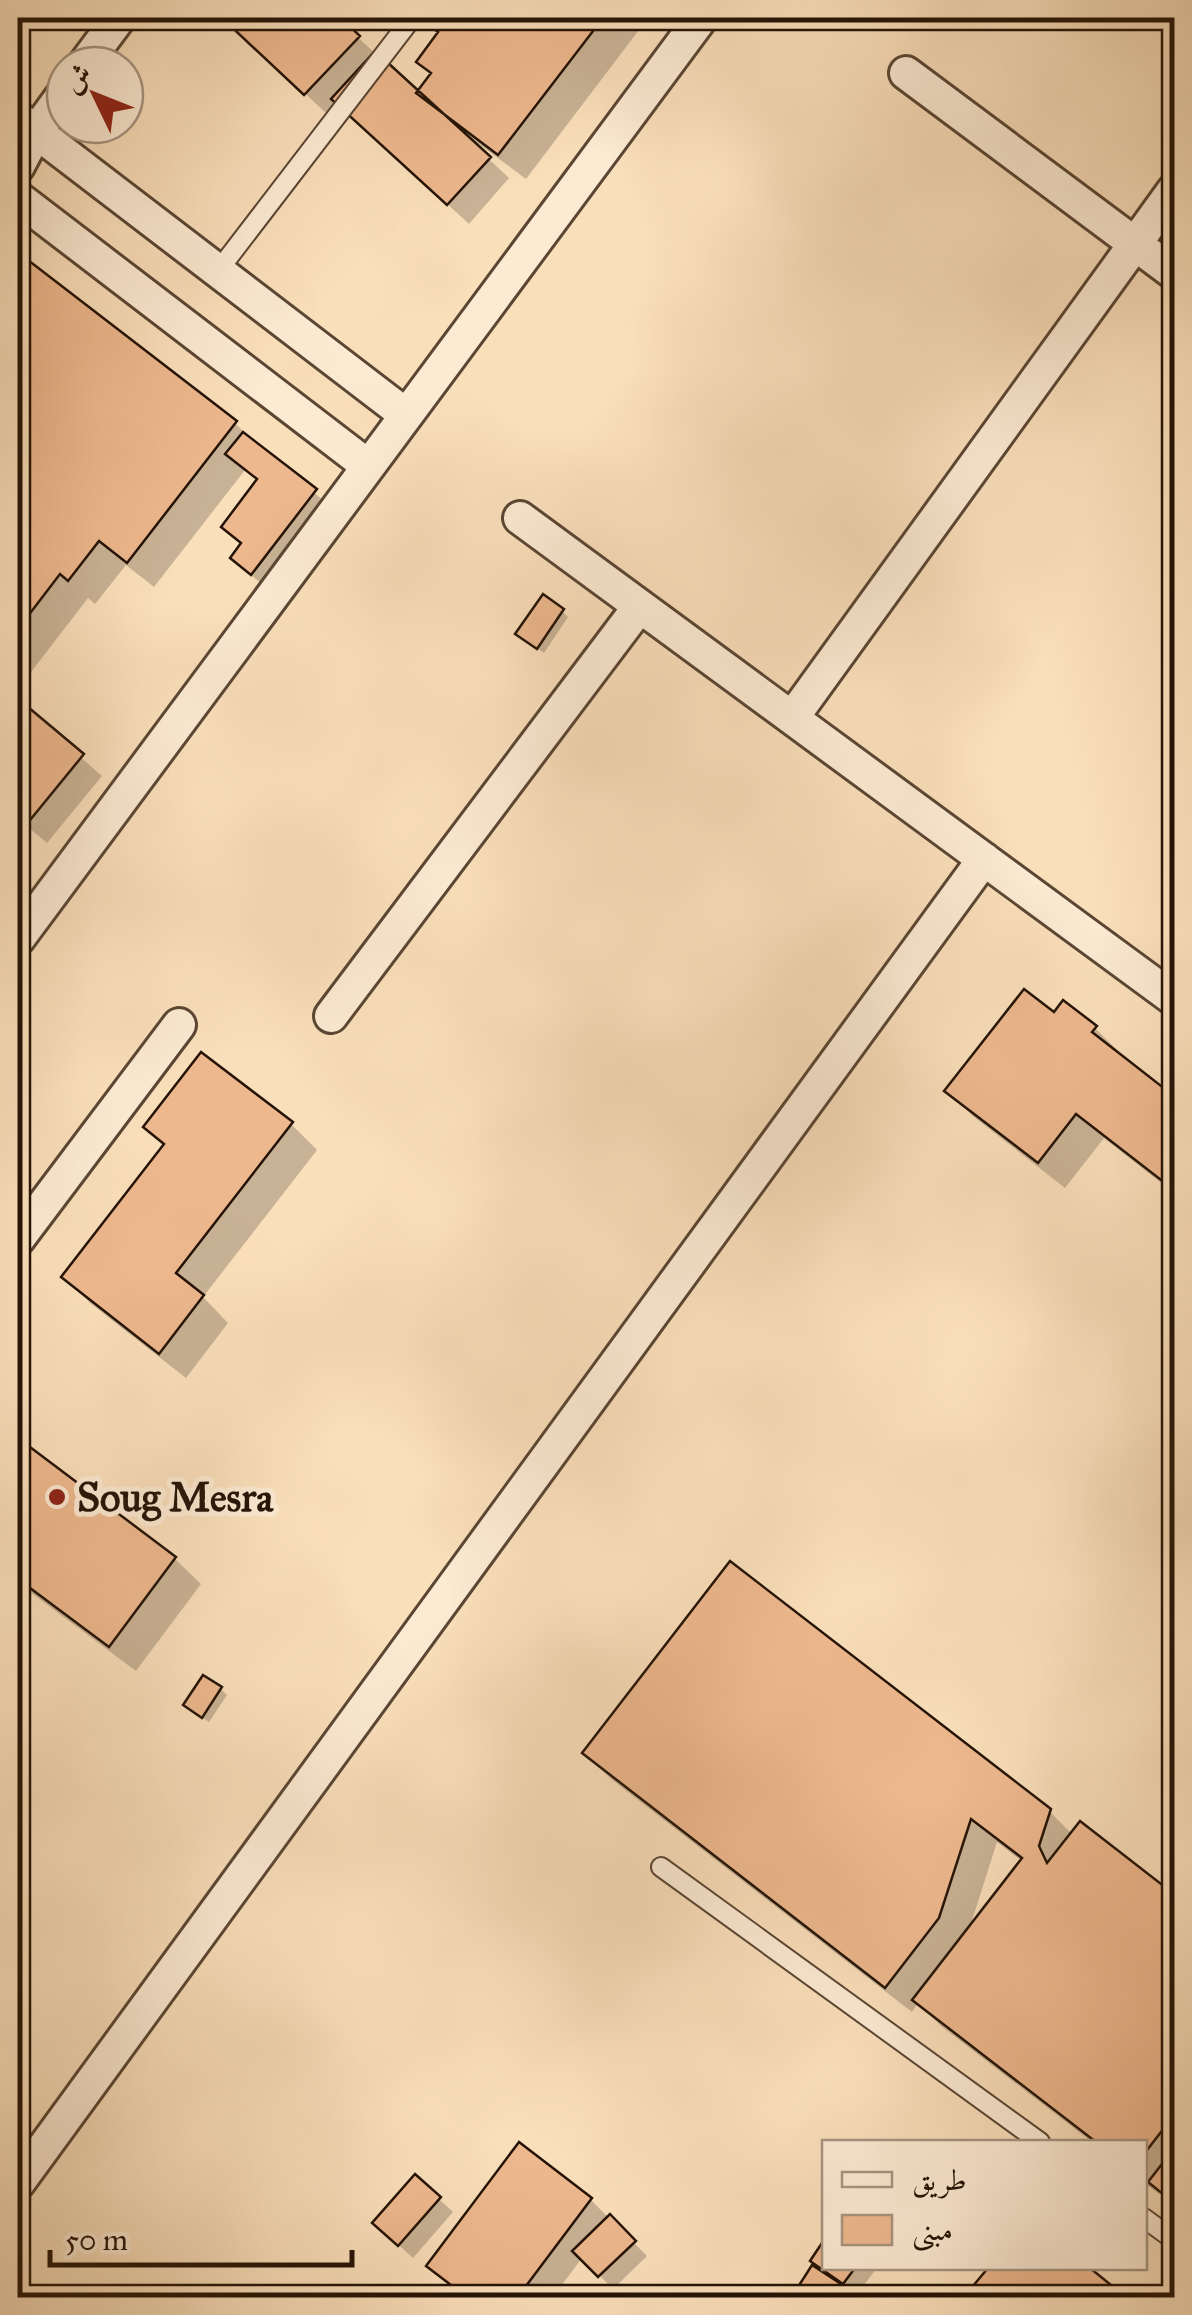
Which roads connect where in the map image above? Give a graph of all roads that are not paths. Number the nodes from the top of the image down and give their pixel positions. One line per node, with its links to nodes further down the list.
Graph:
1 (118, 18): 4 (street)
2 (412, 18): 11 (lane)
3 (701, 18): 13 (street)
4 (98, 45)
5 (906, 73): 10 (street)
6 (27, 125): 7 (street); 11 (street)
7 (18, 166)
8 (1174, 190): 10 (street)
9 (18, 198): 14 (street)
10 (1136, 244): 12 (street); 17 (street)
11 (218, 271): 13 (street)
12 (1174, 272)
13 (406, 415): 14 (street)
14 (368, 466): 19 (street)
15 (520, 518): 16 (street)
16 (639, 606): 17 (street); 21 (street)
17 (792, 718): 18 (street)
18 (984, 859): 20 (street); 26 (street)
19 (18, 940)
20 (1174, 999)
21 (331, 1016)
22 (178, 1025): 23 (street)
23 (18, 1238)
24 (661, 1867): 25 (lane)
25 (1037, 2140)
26 (18, 2183)
27 (1147, 2220): 28 (lane)
28 (1174, 2240)

